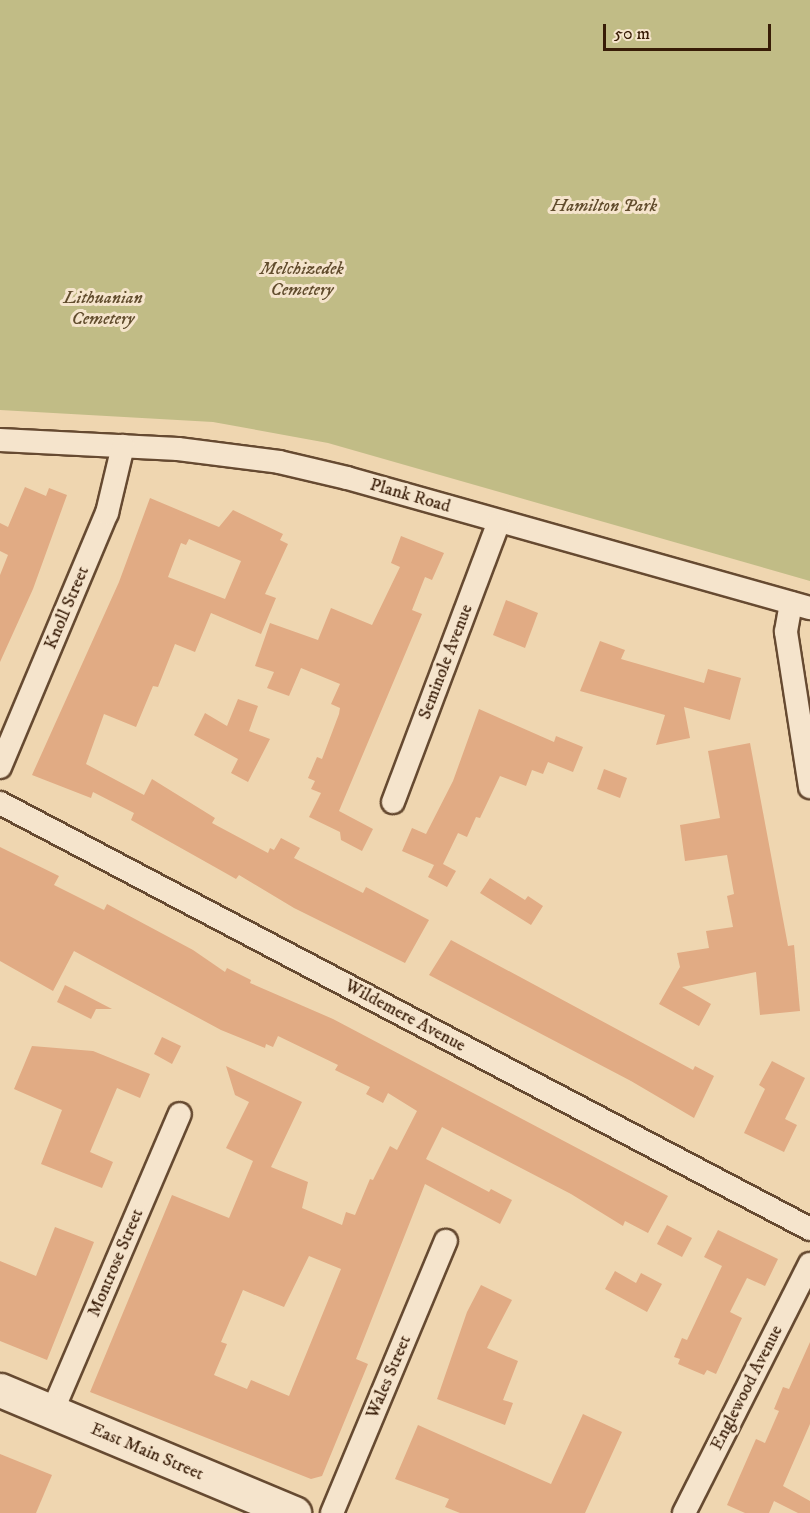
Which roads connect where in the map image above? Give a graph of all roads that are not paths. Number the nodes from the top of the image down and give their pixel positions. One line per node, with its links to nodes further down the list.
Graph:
1 (0, 440): 2 (street, Plank Road)
2 (123, 446): 3 (street, Plank Road); 5 (street, Knoll Street)
3 (499, 522): 4 (street, Plank Road); 7 (street, Seminole Avenue)
4 (801, 605): 6 (street)
5 (0, 767)
6 (810, 787)
7 (393, 802)
8 (0, 803): 10 (street, Wildemere Avenue)
9 (180, 1114): 14 (street, Montrose Street)
10 (810, 1229)
11 (446, 1241): 17 (street, Wales Street)
12 (810, 1264): 18 (street, Englewood Avenue)
13 (0, 1390): 14 (main road, East Main Street)
14 (52, 1412): 15 (main road, East Main Street)
15 (248, 1504): 16 (main road, East Main Street)
16 (294, 1513)
17 (332, 1513)
18 (684, 1513)

